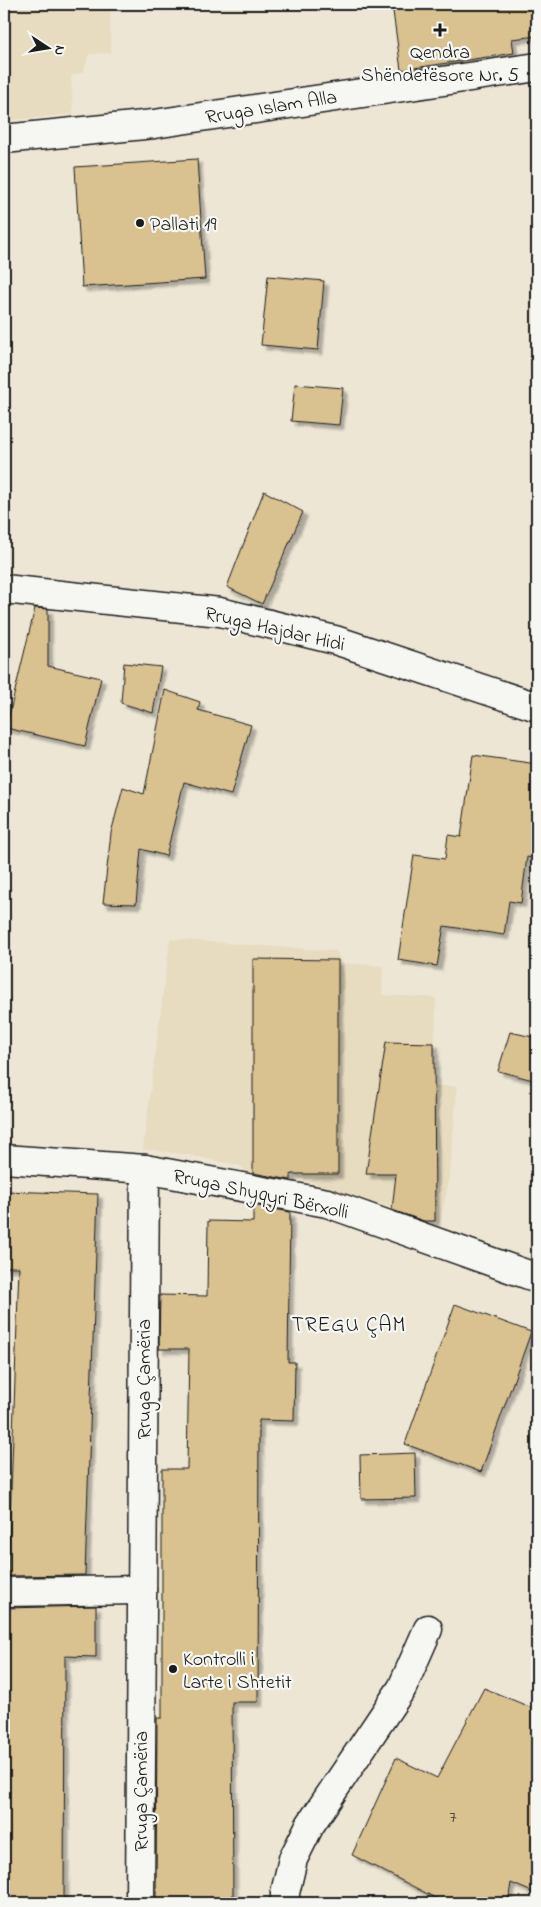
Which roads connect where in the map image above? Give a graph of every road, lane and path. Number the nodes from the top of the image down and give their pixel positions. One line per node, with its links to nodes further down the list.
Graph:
1 (537, 67): 2 (street, Rruga Islam Alla)
2 (4, 139)
3 (4, 589): 4 (street, Rruga Hajdar Hidi)
4 (537, 707)
5 (4, 1159): 6 (street, Rruga Shyqyri Bërxolli)
6 (145, 1169): 7 (street, Rruga Shyqyri Bërxolli); 8 (street, Rruga Çamëria)
7 (537, 1278)
8 (142, 1590): 9 (street); 11 (street, Rruga Çamëria)
9 (4, 1592)
10 (428, 1629): 12 (street)
11 (140, 1903)
12 (285, 1903)

